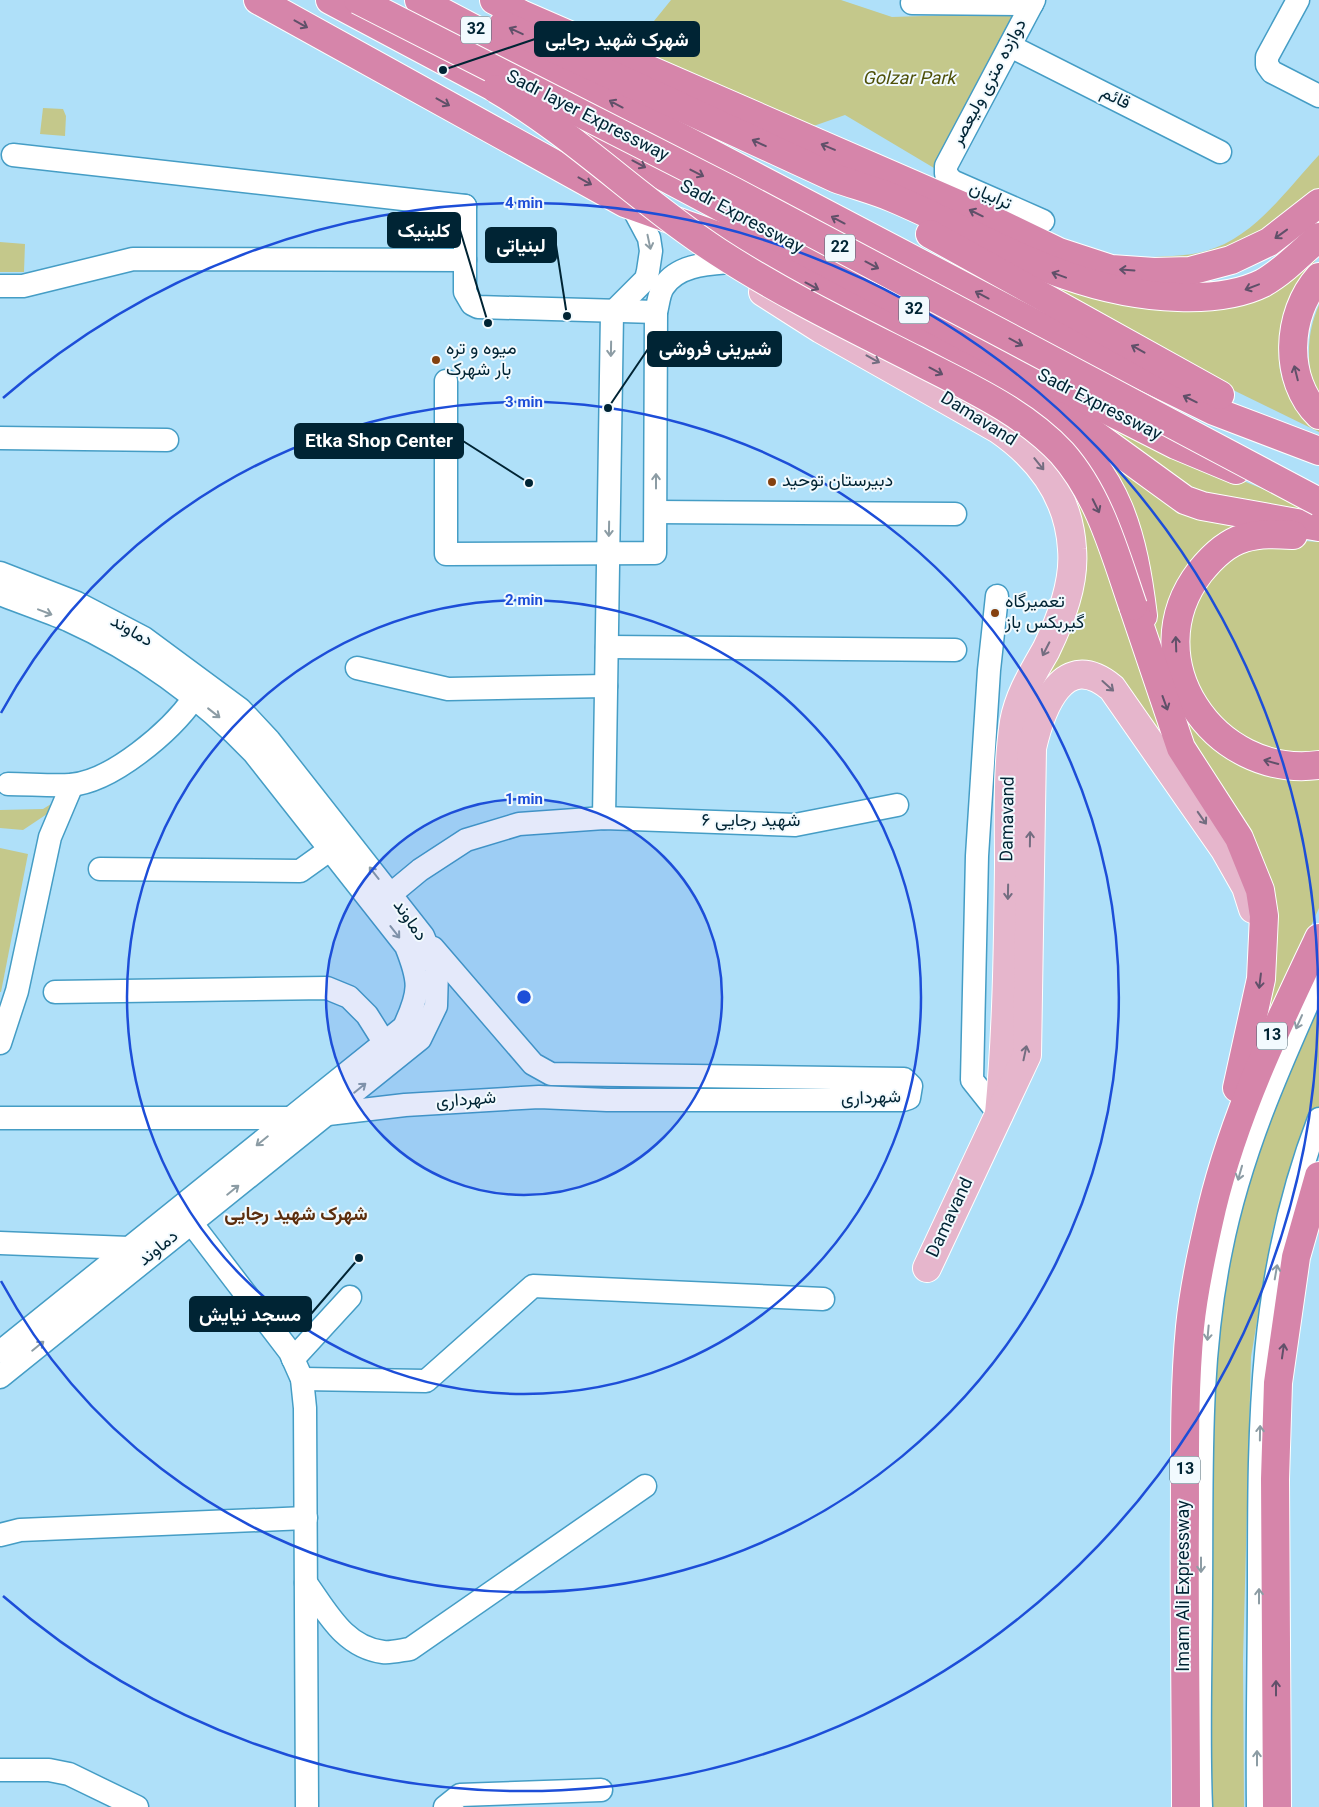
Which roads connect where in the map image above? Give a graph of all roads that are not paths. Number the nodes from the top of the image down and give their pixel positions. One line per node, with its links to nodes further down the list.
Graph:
1 (258, 0): 19 (highway, one-way to 19)
2 (330, 0): 37 (highway, Sadr Expressway / 32, one-way to 37)
3 (358, 0): 10 (highway, Sadr layer Expressway / 22, bridge)
4 (419, 0): 34 (highway, 32, one-way to 4)
5 (449, 0): 16 (highway, one-way to 5)
6 (494, 0): 18 (highway, one-way to 6)
7 (1298, 0): 12 (street)
8 (1033, 2): 9 (street); 11 (street, دوازده متری ولیعصر)
9 (912, 3)
10 (399, 21): 37 (highway, Sadr layer Expressway / 22, one-way to 37, bridge); 48 (highway, one-way to 48, bridge)
11 (1010, 46): 13 (street, قائم); 15 (street, دوازده متری ولیعصر)
12 (1319, 96)
13 (1220, 152)
14 (13, 156): 20 (street)
15 (946, 166): 21 (street, ترابیان)
16 (835, 178): 22 (highway, one-way to 16); 34 (highway, one-way to 16)
17 (340, 196): 20 (street)
18 (1319, 203)
19 (629, 205): 23 (highway); 25 (main road, Damavand); 29 (street, one-way to 29)
20 (465, 206): 24 (street)
21 (1043, 221)
22 (1319, 237)
23 (761, 259): 25 (street); 31 (highway, one-way to 31)
24 (465, 260): 27 (street); 29 (street)
25 (721, 263): 28 (street); 72 (main road, Damavand, one-way to 72)
26 (1319, 278): 32 (highway, one-way to 26)
27 (0, 286)
28 (656, 312): 29 (street); 38 (street, one-way to 28)
29 (612, 313): 42 (street, one-way to 42)
30 (446, 381): 42 (street)
31 (1011, 386): 40 (highway); 48 (highway)
32 (1319, 416)
33 (0, 438): 35 (street)
34 (1283, 438): 36 (highway)
35 (167, 440)
36 (1319, 451)
37 (1319, 502)
38 (656, 512): 39 (street); 42 (street)
39 (954, 514)
40 (1319, 527)
41 (1319, 536): 52 (highway, one-way to 41)
42 (609, 553): 46 (street)
43 (0, 573): 57 (street, دماوند)
44 (0, 594): 51 (street, دماوند, one-way to 51)
45 (997, 596): 72 (street)
46 (607, 647): 47 (street); 50 (street)
47 (955, 650)
48 (1147, 652): 62 (highway, one-way to 62)
49 (357, 668): 50 (street)
50 (606, 686): 56 (street)
51 (194, 698): 54 (street); 57 (street, دماوند, one-way to 57)
52 (1319, 765)
53 (8, 784): 54 (street)
54 (72, 785): 66 (street)
55 (897, 805): 56 (street, شهید رجایی ۶)
56 (604, 818): 59 (street, شهید رجایی ۶)
57 (338, 844): 58 (street); 59 (street, دماوند)
58 (100, 868)
59 (383, 901): 60 (street, دماوند); 65 (street, دماوند, one-way to 65)
60 (423, 936): 67 (street); 71 (street, دماوند, one-way to 60)
61 (1319, 938): 76 (highway, Imam Ali Expressway / 13)
62 (1263, 939): 72 (main road, Damavand, one-way to 62); 76 (highway, one-way to 76)
63 (1319, 978): 98 (street, one-way to 98)
64 (55, 992): 65 (street)
65 (384, 1042): 74 (street, دماوند)
66 (0, 1043)
67 (541, 1071): 68 (street, شهرداری); 69 (street)
68 (608, 1076): 70 (street); 70 (street, شهرداری)
69 (539, 1097): 70 (street, شهرداری); 71 (street, شهرداری)
70 (607, 1100)
71 (328, 1114): 78 (street, دماوند, one-way to 71)
72 (999, 1114): 81 (main road, Damavand)
73 (0, 1118): 74 (street)
74 (290, 1118): 78 (street, دماوند, one-way to 78)
75 (1319, 1119): 99 (street, one-way to 75)
76 (1232, 1138): 97 (highway, Imam Ali Expressway / 13)
77 (1319, 1176): 100 (highway, one-way to 77)
78 (185, 1216): 80 (street, دماوند); 85 (street)
79 (0, 1242): 80 (street)
80 (135, 1256): 84 (street, دماوند); 86 (street, دماوند, one-way to 80)
81 (927, 1268)
82 (350, 1297): 85 (street)
83 (823, 1298): 87 (street)
84 (0, 1352)
85 (292, 1358): 87 (street)
86 (0, 1377)
87 (302, 1379): 89 (street)
88 (645, 1486): 91 (street)
89 (306, 1518): 90 (street); 91 (street)
90 (0, 1535)
91 (306, 1584): 95 (street)
92 (0, 1770): 94 (street)
93 (601, 1790): 96 (street)
94 (137, 1807)
95 (307, 1807)
96 (445, 1807)
97 (1186, 1807)
98 (1201, 1807)
99 (1258, 1807)
100 (1277, 1807)

